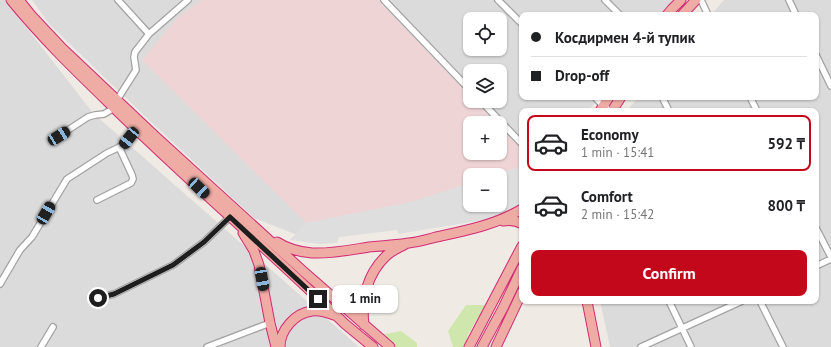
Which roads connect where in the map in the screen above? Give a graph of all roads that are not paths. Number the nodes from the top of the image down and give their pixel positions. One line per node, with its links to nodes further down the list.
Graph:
1 (11, 0): 24 (highway)
2 (19, 0): 24 (highway)
3 (118, 0): 18 (street)
4 (188, 0): 18 (street)
5 (384, 0): 20 (street)
6 (498, 0): 17 (street)
7 (605, 0): 12 (street)
8 (681, 0): 13 (highway)
9 (696, 0): 14 (highway)
10 (701, 0): 15 (street)
11 (789, 0): 16 (street)
12 (617, 12)
13 (670, 12)
14 (685, 12)
15 (707, 12)
16 (795, 12)
17 (519, 21)
18 (149, 34): 24 (street)
19 (819, 61): 21 (street)
20 (463, 83)
21 (831, 86)
22 (597, 100): 26 (street)
23 (618, 100): 27 (highway)
24 (116, 104): 28 (highway); 29 (street); 35 (highway)
25 (488, 108): 30 (street)
26 (605, 108)
27 (609, 108)
28 (136, 130): 31 (street); 34 (highway)
29 (59, 136)
30 (519, 141)
31 (119, 147): 32 (street); 44 (street)
32 (97, 200)
33 (519, 211): 36 (highway)
34 (234, 220): 45 (street); 51 (highway); 52 (highway)
35 (250, 222): 39 (highway); 53 (highway)
36 (496, 222): 37 (highway); 39 (highway)
37 (519, 222)
38 (819, 234): 41 (street)
39 (409, 243): 53 (highway)
40 (519, 252): 62 (highway)
41 (831, 258): 42 (street)
42 (819, 264)
43 (519, 274): 63 (highway)
44 (0, 284)
45 (98, 298)
46 (519, 298): 64 (highway)
47 (588, 304): 65 (highway)
48 (670, 304): 55 (street)
49 (735, 304): 55 (street)
50 (762, 304): 68 (street)
51 (337, 316): 59 (highway); 60 (highway)
52 (270, 323): 57 (street); 58 (highway)
53 (364, 325): 61 (highway)
54 (53, 327): 56 (street)
55 (682, 328): 66 (street); 67 (street)
56 (41, 347)
57 (207, 347)
58 (276, 347)
59 (280, 347)
60 (373, 347)
61 (390, 347)
62 (469, 347)
63 (482, 347)
64 (496, 347)
65 (596, 347)
66 (641, 347)
67 (691, 347)
68 (783, 347)

